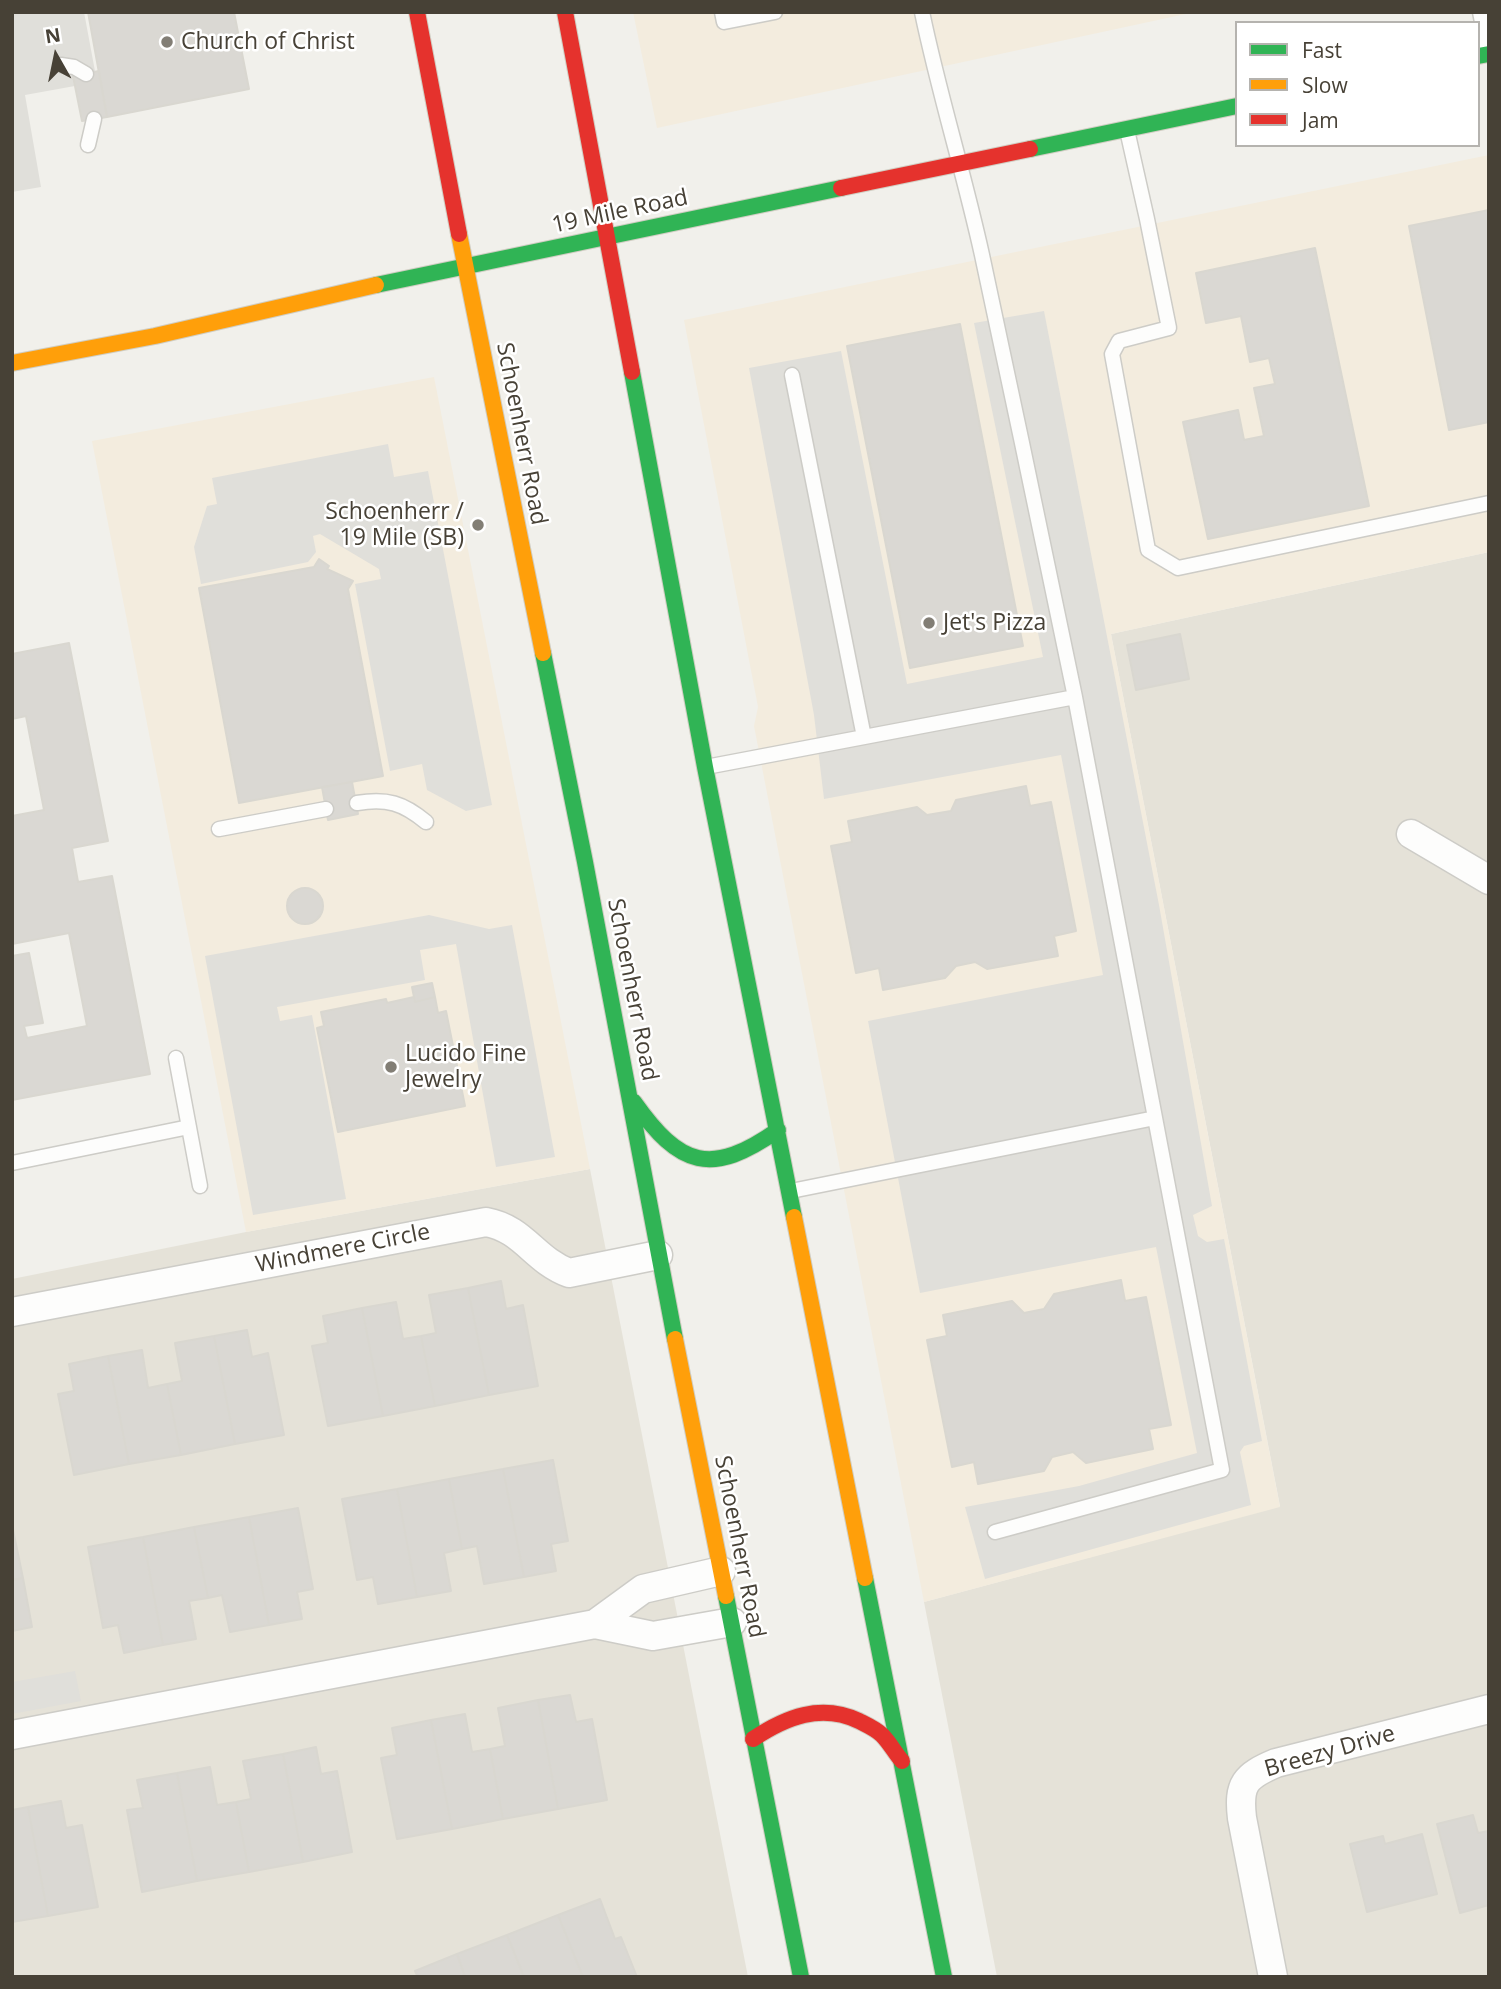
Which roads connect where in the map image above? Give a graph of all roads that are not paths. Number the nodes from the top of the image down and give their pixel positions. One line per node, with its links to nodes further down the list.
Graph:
1 (416, 12): 16 (main road, Schoenherr Road)
2 (565, 12): 15 (main road)
3 (722, 12): 4 (lane)
4 (775, 12)
5 (922, 12): 14 (lane)
6 (1480, 12): 7 (lane)
7 (1489, 54)
8 (61, 65): 9 (lane)
9 (86, 74)
10 (1235, 106): 12 (main road, 19 Mile Road)
11 (94, 119): 13 (lane)
12 (1126, 129): 14 (main road, 19 Mile Road); 19 (lane)
13 (88, 145)
14 (960, 164): 15 (main road, 19 Mile Road); 20 (lane)
15 (607, 238): 16 (main road, 19 Mile Road); 22 (main road)
16 (465, 267): 17 (main road, 19 Mile Road); 30 (main road, Schoenherr Road)
17 (12, 363)
18 (792, 375): 21 (lane)
19 (1489, 503)
20 (1075, 697): 21 (lane); 31 (lane)
21 (864, 737): 22 (lane)
22 (705, 767): 33 (main road)
23 (357, 803): 25 (lane)
24 (326, 809): 26 (lane)
25 (426, 822)
26 (219, 829)
27 (1410, 834): 28 (street)
28 (1489, 880)
29 (176, 1058): 32 (lane)
30 (629, 1094): 33 (main road); 37 (main road, Schoenherr Road)
31 (1155, 1118): 36 (lane); 39 (lane)
32 (189, 1127): 34 (lane); 35 (lane)
33 (778, 1130): 36 (main road)
34 (12, 1163)
35 (200, 1186)
36 (789, 1191): 46 (main road)
37 (658, 1255): 38 (street, Windmere Circle); 40 (main road, Schoenherr Road)
38 (12, 1312)
39 (995, 1532)
40 (721, 1572): 41 (main road, Schoenherr Road); 42 (street)
41 (732, 1622): 42 (street); 45 (main road, Schoenherr Road)
42 (594, 1624): 44 (street)
43 (1489, 1709): 49 (street, Breezy Drive)
44 (12, 1735)
45 (753, 1739): 46 (main road); 47 (main road, Schoenherr Road)
46 (902, 1761): 48 (main road)
47 (801, 1977)
48 (944, 1977)
49 (1273, 1977)

